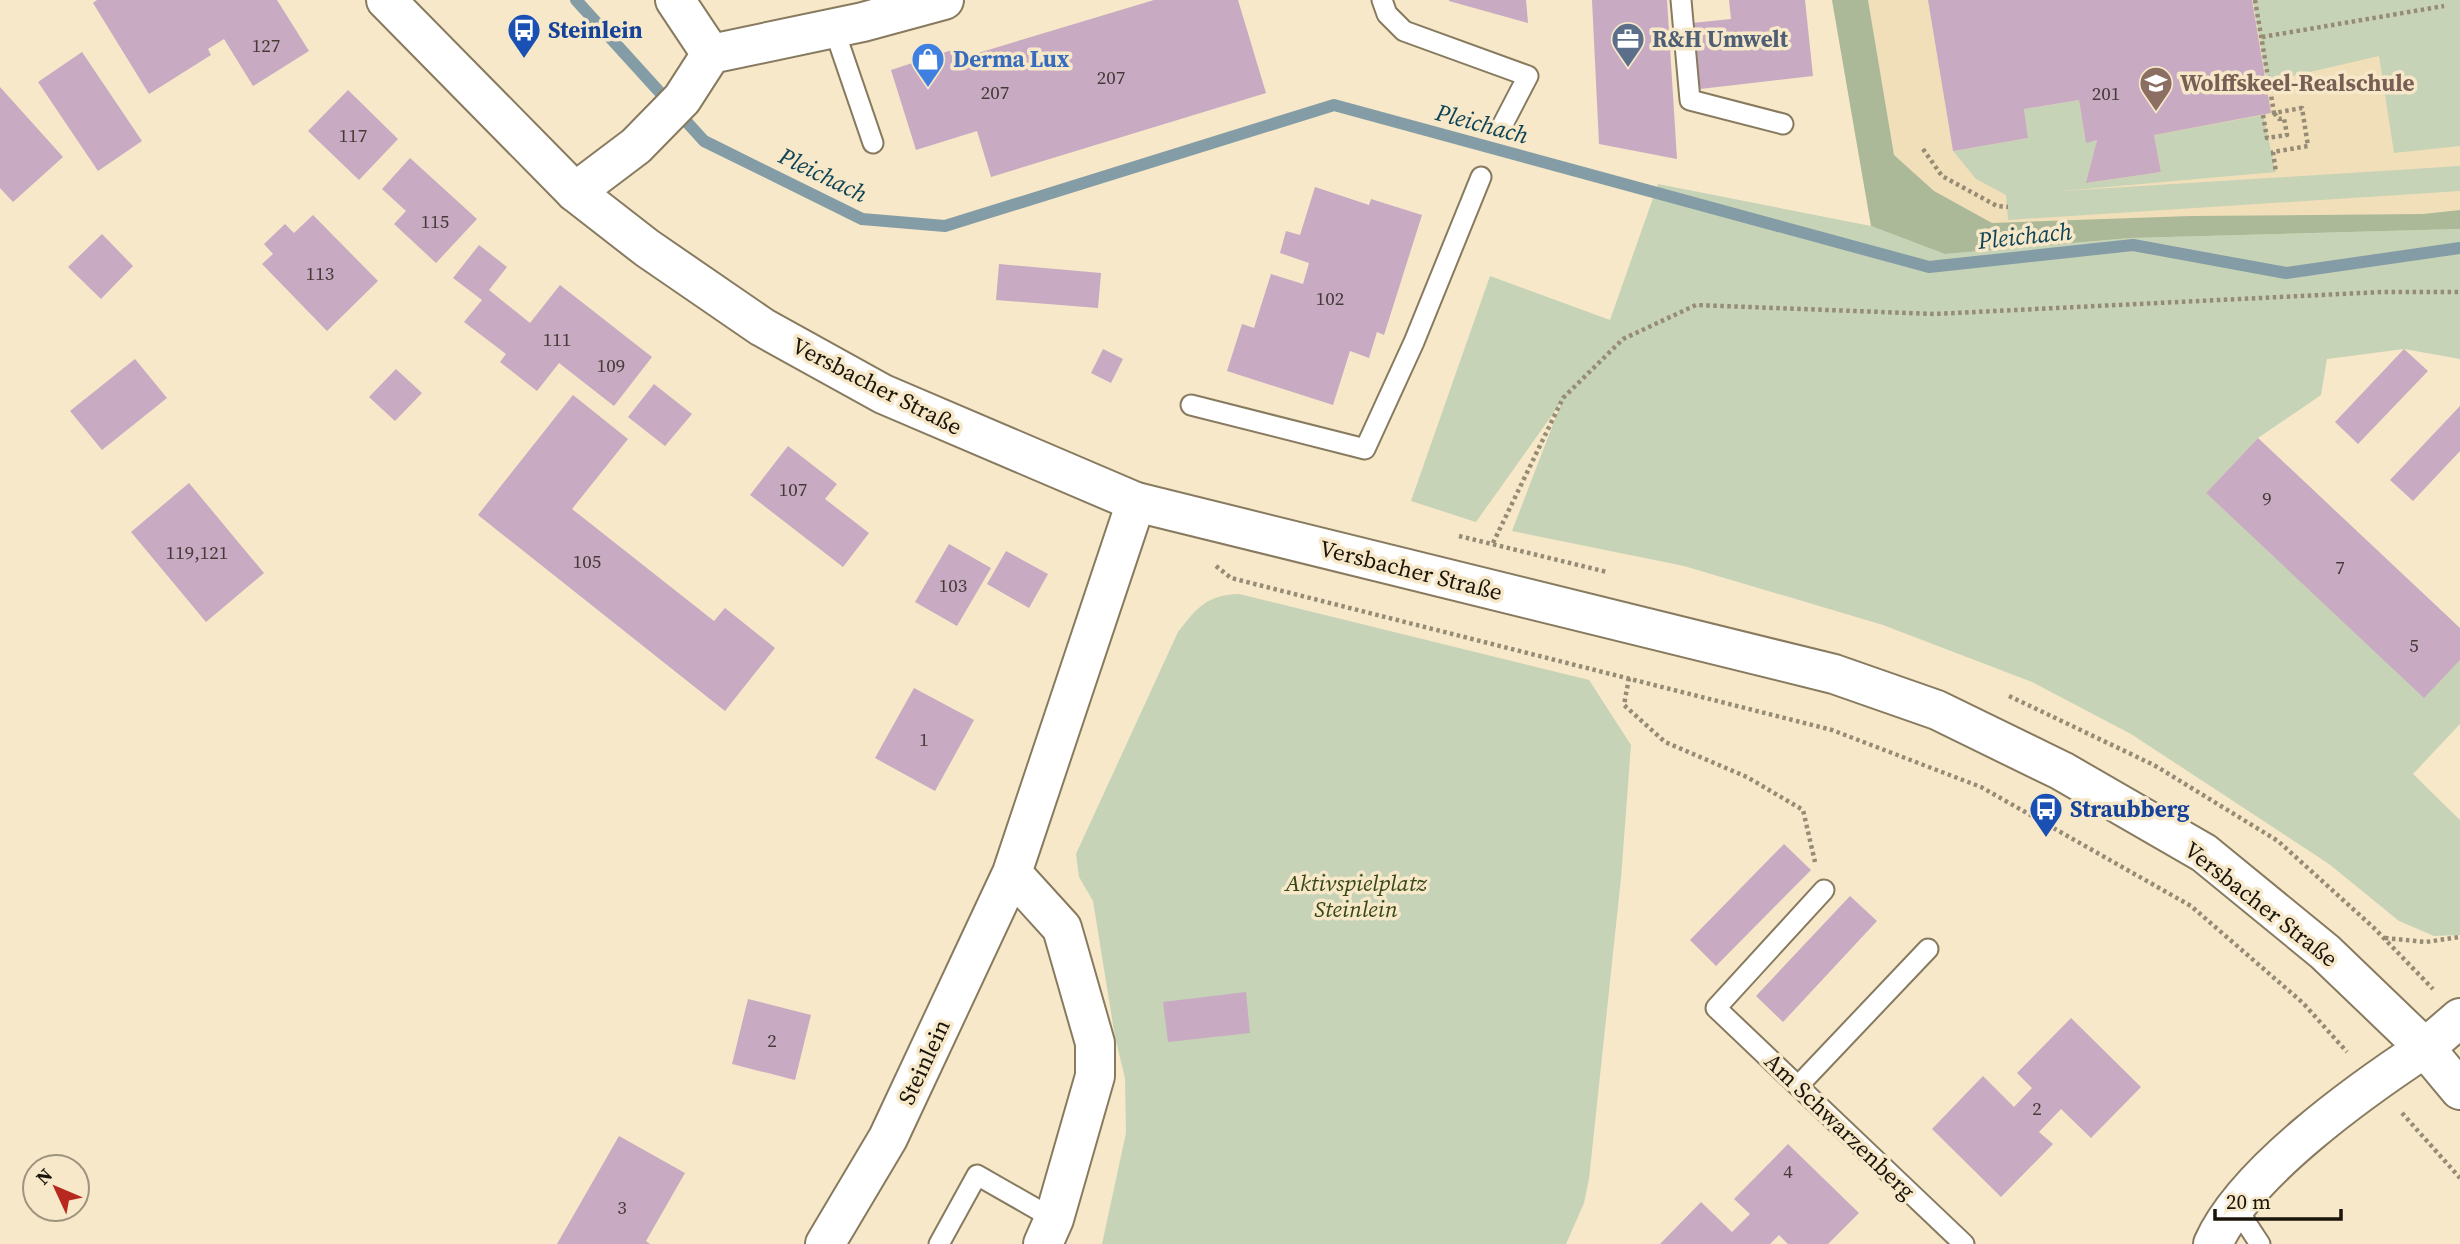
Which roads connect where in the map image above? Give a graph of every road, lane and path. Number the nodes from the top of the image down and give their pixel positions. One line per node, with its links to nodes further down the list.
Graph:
1 (386, 0): 19 (main road, Versbacher Straße)
2 (675, 0): 10 (main road)
3 (944, 0): 8 (main road)
4 (1382, 0): 14 (lane)
5 (1681, 0): 13 (lane)
6 (2255, 0): 9 (path)
7 (2444, 6): 9 (path)
8 (834, 29): 10 (main road); 15 (lane)
9 (2262, 37): 11 (path)
10 (710, 54): 19 (main road)
11 (2274, 113): 12 (path); 17 (path)
12 (2263, 115)
13 (1783, 124)
14 (1502, 126)
15 (873, 143)
16 (1923, 149): 20 (path)
17 (2276, 172)
18 (1480, 177): 22 (lane)
19 (575, 192): 23 (main road, Versbacher Straße)
20 (2008, 207)
21 (2460, 292): 24 (path)
22 (1191, 405)
23 (1136, 502): 27 (main road, Steinlein); 33 (main road, Versbacher Straße)
24 (1493, 543)
25 (1210, 561): 26 (path)
26 (1629, 678): 28 (path); 34 (path)
27 (1012, 873): 39 (main road); 40 (main road, Steinlein)
28 (1824, 890): 35 (lane, Am Schwarzenberg)
29 (2460, 937): 30 (path)
30 (2384, 938)
31 (1928, 949): 35 (lane)
32 (2460, 1018): 33 (main road)
33 (2425, 1048): 34 (main road); 36 (main road, Versbacher Straße)
34 (2374, 1081): 37 (path); 38 (main road)
35 (1798, 1086): 42 (lane, Am Schwarzenberg)
36 (2460, 1090)
37 (2460, 1178)
38 (2236, 1209): 43 (main road); 44 (lane)
39 (1048, 1232): 41 (lane)
40 (825, 1244)
41 (939, 1244)
42 (1964, 1244)
43 (2213, 1244)
44 (2260, 1244)

